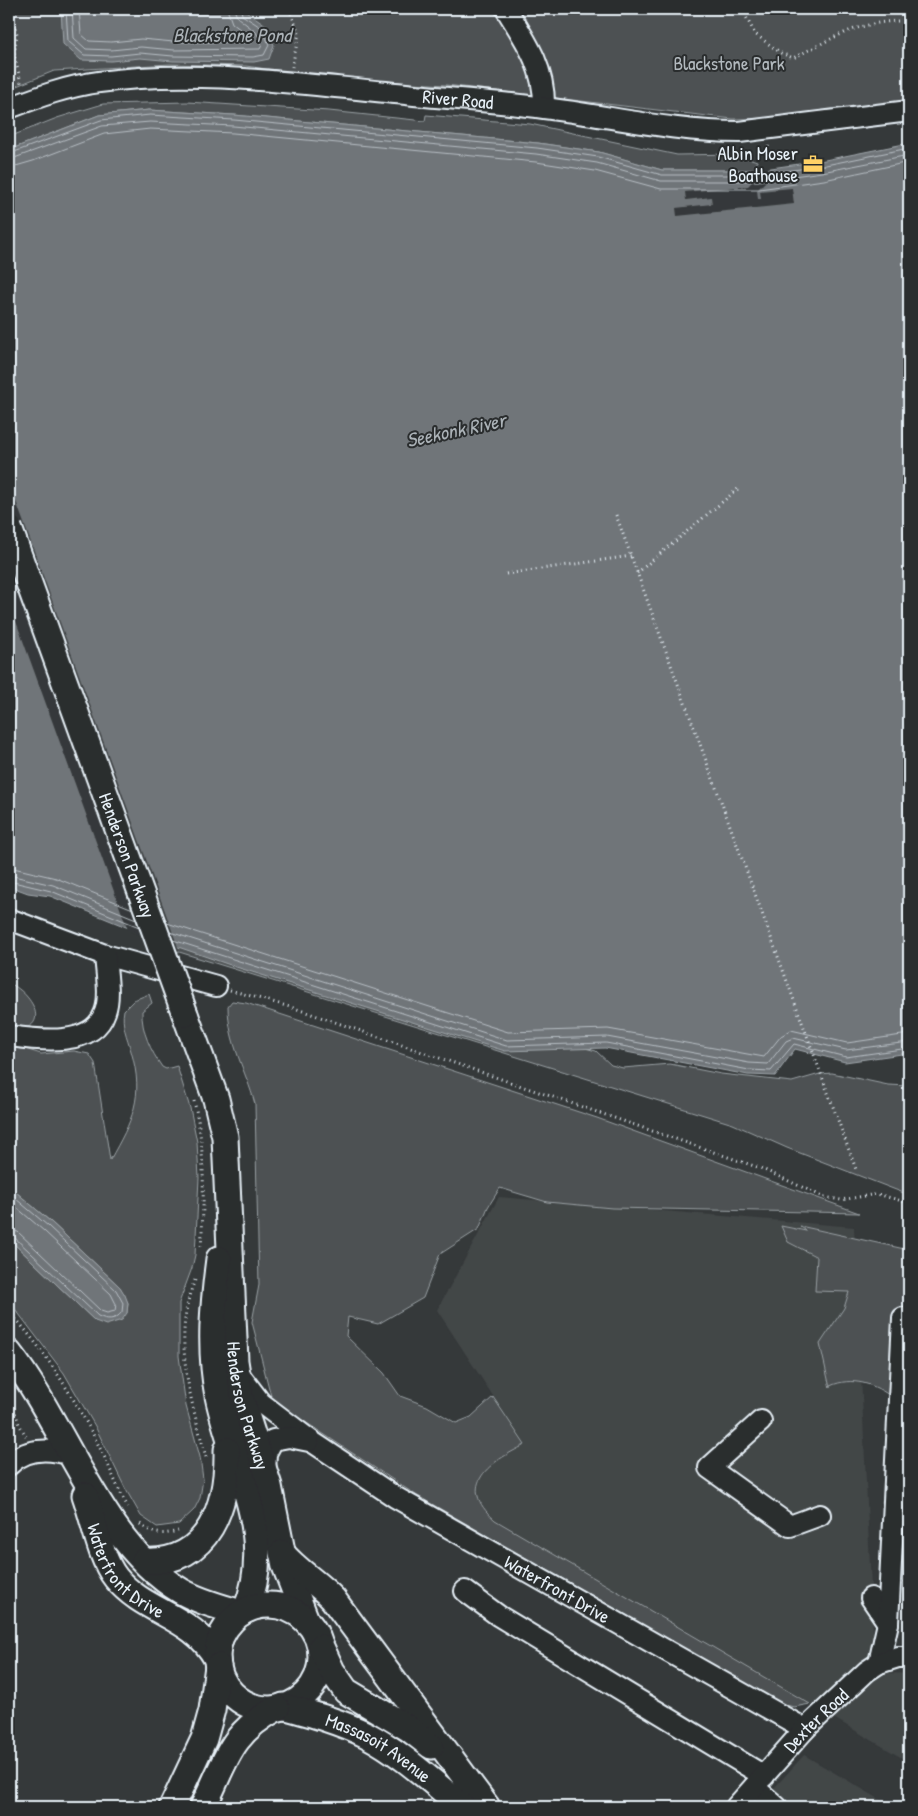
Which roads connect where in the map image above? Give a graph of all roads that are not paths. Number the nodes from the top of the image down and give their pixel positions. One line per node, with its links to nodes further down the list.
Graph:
1 (506, 9): 3 (street)
2 (18, 105): 3 (street, River Road)
3 (544, 108): 4 (street, River Road)
4 (909, 111)
5 (9, 528): 10 (main road, Henderson Parkway, bridge)
6 (9, 919): 7 (street)
7 (105, 955): 8 (street); 9 (street)
8 (216, 986)
9 (9, 1036)
10 (228, 1185): 13 (main road, Henderson Parkway); 15 (main road, Henderson Parkway)
11 (903, 1318): 27 (street)
12 (9, 1353): 17 (main road, Waterfront Drive)
13 (236, 1370): 16 (street, Waterfront Drive); 19 (main road, Henderson Parkway)
14 (761, 1421): 20 (street)
15 (225, 1423): 22 (main road); 25 (main road, Henderson Parkway)
16 (311, 1441): 19 (street, Waterfront Drive); 33 (street, Waterfront Drive)
17 (71, 1455): 18 (street); 22 (main road, Waterfront Drive); 30 (main road, Waterfront Drive)
18 (9, 1465)
19 (265, 1474): 21 (main road, Henderson Parkway)
20 (820, 1515)
21 (282, 1552): 26 (main road, Henderson Parkway); 38 (main road)
22 (144, 1560): 25 (main road, Waterfront Drive)
23 (465, 1591): 34 (street)
24 (871, 1598): 27 (street)
25 (244, 1611): 26 (main road); 30 (main road, Henderson Parkway)
26 (306, 1620): 28 (main road, Henderson Parkway)
27 (888, 1623): 31 (street)
28 (319, 1643): 32 (main road); 38 (main road, Massasoit Avenue)
29 (909, 1657): 31 (street, Dexter Road)
30 (218, 1662): 32 (main road); 35 (main road, Henderson Parkway)
31 (879, 1663): 33 (street, Dexter Road)
32 (280, 1707): 36 (main road); 37 (main road, Massasoit Avenue)
33 (805, 1730): 34 (street, Dexter Road)
34 (759, 1782): 39 (street, Dexter Road); 40 (street)
35 (172, 1807)
36 (202, 1807)
37 (463, 1807)
38 (486, 1807)
39 (736, 1807)
40 (778, 1807)

